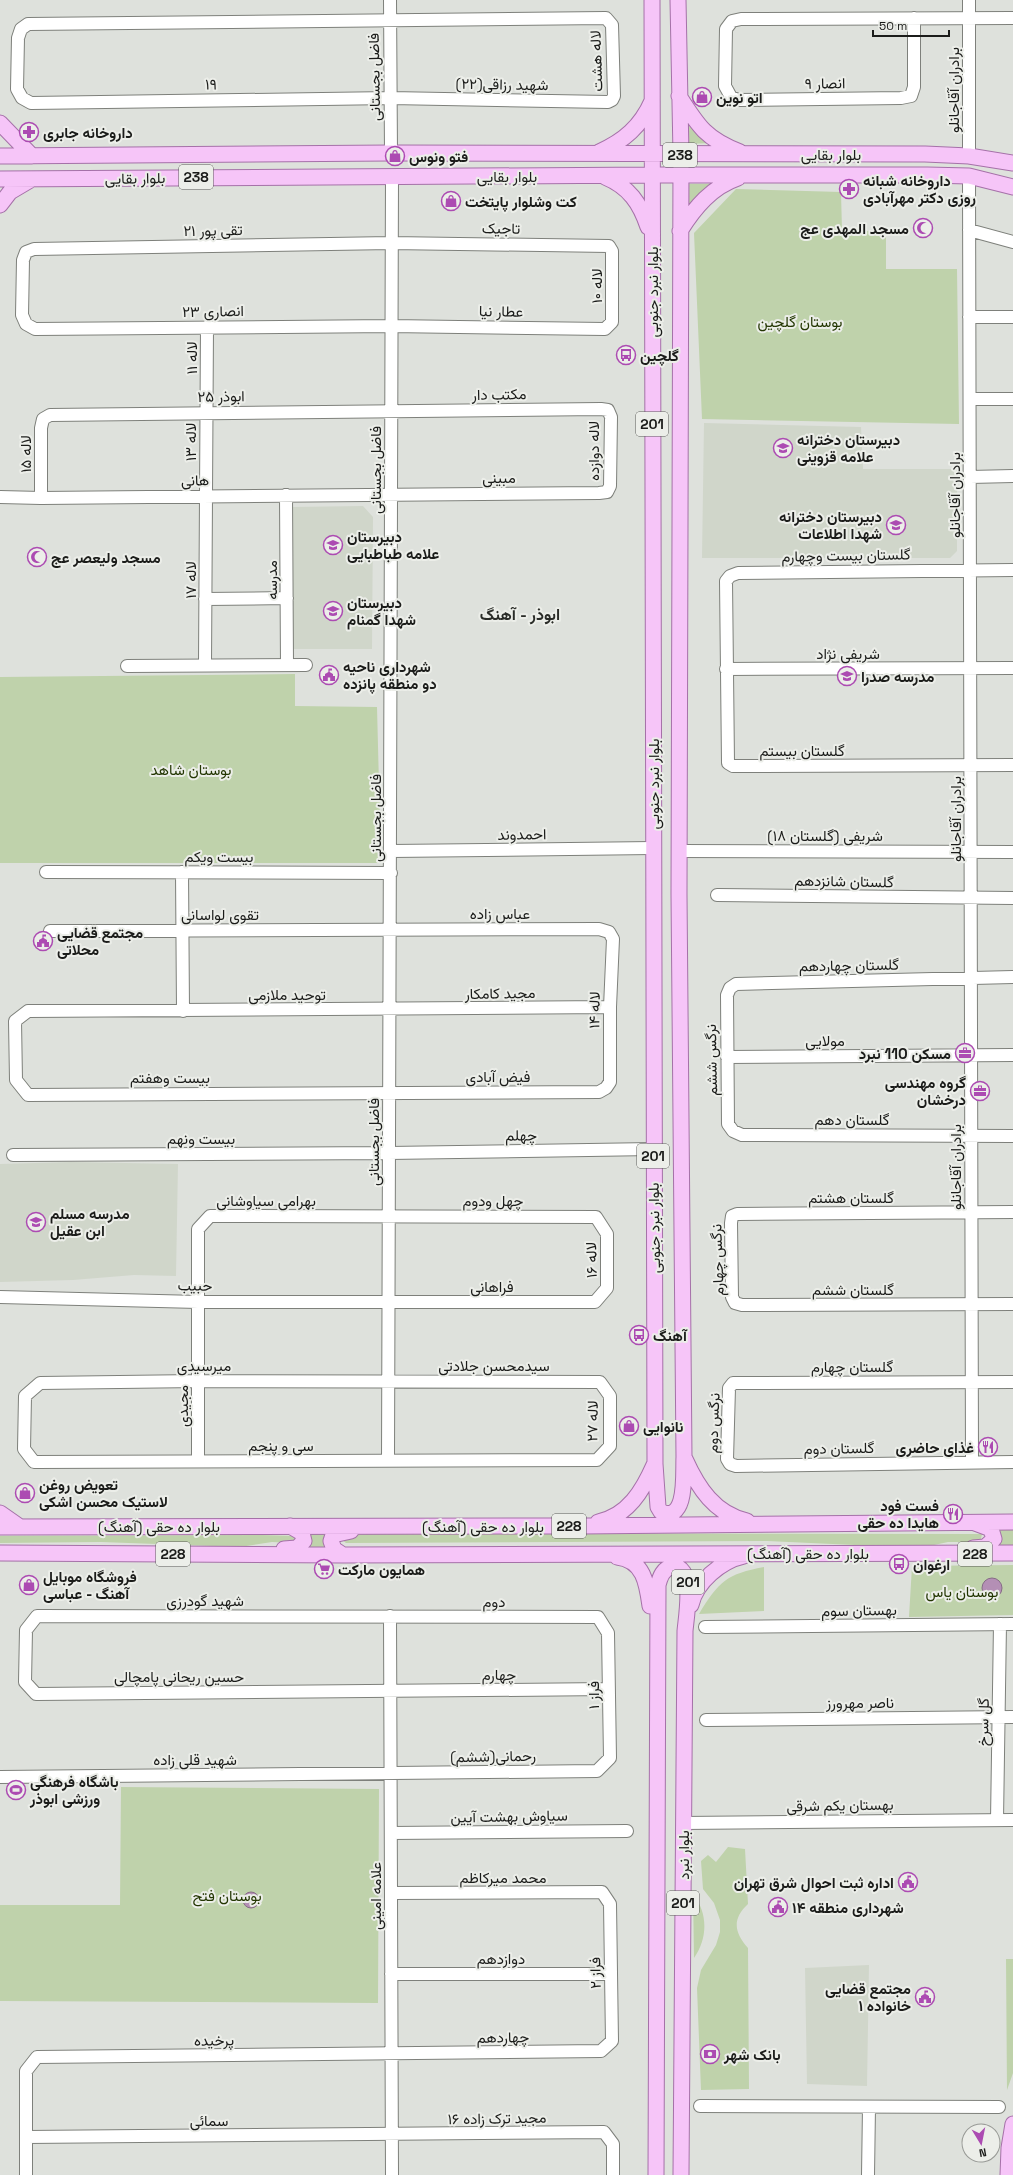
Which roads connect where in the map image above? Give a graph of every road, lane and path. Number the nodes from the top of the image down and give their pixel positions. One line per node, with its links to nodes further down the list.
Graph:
1 (390, 0): 8 (street, فاضل بجستانی)
2 (652, 0): 11 (main road, بلوار نبرد جنوبی / 201)
3 (678, 0): 9 (main road, بلوار نبرد جنوبی / 201)
4 (969, 0): 6 (street, برادران آقاجانلو)
5 (914, 18): 5 (street, انصار ۹); 6 (street)
6 (969, 18): 7 (street); 21 (street, برادران آقاجانلو)
7 (1013, 18)
8 (390, 22): 10 (street, فاضل بجستانی); 10 (street, ۱۹); 12 (street, لاله هشت)
9 (679, 96): 17 (main road, بلوار نبرد جنوبی / 201); 18 (main road)
10 (390, 98): 12 (street, شهید رزاقی(۲۲)); 14 (street, فاضل بجستانی)
11 (653, 98): 15 (main road); 16 (main road, بلوار نبرد جنوبی / 201)
12 (612, 100)
13 (0, 122): 20 (main road)
14 (391, 153): 15 (main road, بلوار بقایی / 238); 20 (main road, بلوار بقایی / 238); 26 (main road)
15 (592, 154): 16 (main road, بلوار بقایی / 238)
16 (653, 154): 17 (main road, بلوار بقایی / 238); 23 (main road, بلوار نبرد جنوبی / 201)
17 (680, 155): 18 (main road, بلوار بقایی / 238); 24 (main road, بلوار نبرد جنوبی / 201)
18 (747, 155): 21 (main road, بلوار بقایی / 238)
19 (0, 156): 20 (main road, بلوار بقایی / 238)
20 (32, 156)
21 (969, 156): 22 (main road, بلوار بقایی / 238); 28 (main road)
22 (1013, 163)
23 (652, 175): 24 (main road, بلوار بقایی / 238); 27 (main road, بلوار بقایی / 238); 35 (main road, بلوار نبرد جنوبی / 201)
24 (680, 175): 25 (main road, بلوار بقایی / 238); 34 (main road, بلوار نبرد جنوبی / 201)
25 (745, 175): 28 (main road, بلوار بقایی / 238); 34 (main road)
26 (392, 176): 27 (main road, بلوار بقایی / 238); 30 (main road, بلوار بقایی / 238); 37 (street, فاضل بجستانی)
27 (604, 176): 35 (main road)
28 (969, 176): 31 (main road, بلوار بقایی / 238); 33 (street, برادران آقاجانلو)
29 (0, 179): 30 (main road, بلوار بقایی / 238)
30 (32, 179): 32 (main road)
31 (1013, 187)
32 (0, 205)
33 (969, 230): 36 (street); 39 (street, برادران آقاجانلو)
34 (680, 231): 74 (main road, بلوار نبرد جنوبی / 201)
35 (652, 241): 72 (main road, بلوار نبرد جنوبی / 201)
36 (1013, 242)
37 (391, 243): 38 (street, تاجیک); 41 (street, فاضل بجستانی); 44 (street, تقی پور ۲۱)
38 (609, 246): 42 (street, لاله ۱۰)
39 (969, 317): 40 (street); 45 (street, برادران آقاجانلو)
40 (1013, 317)
41 (391, 326): 42 (street, عطار نیا); 43 (street, انصاری ۲۳); 48 (street, فاضل بجستانی)
42 (609, 327)
43 (207, 328): 44 (street, انصاری ۲۳); 49 (street, لاله ۱۱)
44 (35, 329)
45 (970, 399): 46 (street); 52 (street, برادران آقاجانلو)
46 (1013, 399)
47 (608, 410): 48 (street, مکتب دار); 53 (street, لاله دوازده)
48 (391, 411): 49 (street, ابوذر ۲۵); 54 (street, فاضل بجستانی)
49 (206, 412): 50 (street, ابوذر ۲۵); 56 (street, لاله ۱۳)
50 (50, 414): 58 (street, لاله ۱۵)
51 (1013, 476): 52 (street)
52 (970, 477): 59 (street, برادران آقاجانلو)
53 (607, 492): 54 (street, مبینی)
54 (391, 494): 55 (street, هانی); 73 (street, فاضل بجستانی)
55 (286, 495): 56 (street, هانی); 61 (street, مدرسه)
56 (206, 496): 58 (street, هانی); 62 (street, لاله ۱۷)
57 (0, 498): 58 (street, هانی)
58 (41, 498)
59 (970, 569): 60 (street, گلستان بیست وچهارم); 67 (street, برادران آقاجانلو); 69 (street, گلستان بیست وچهارم)
60 (1013, 570)
61 (287, 598): 62 (street); 64 (street, مدرسه)
62 (205, 599): 63 (street, لاله ۱۷)
63 (205, 665): 64 (street); 66 (street)
64 (287, 665): 65 (street)
65 (306, 665)
66 (127, 666)
67 (970, 668): 68 (street, شریفی نژاد); 69 (street, شریفی نژاد); 71 (street, برادران آقاجانلو)
68 (1013, 668)
69 (726, 669): 71 (street, گلستان بیستم)
70 (1013, 765): 71 (street)
71 (971, 766): 75 (street, برادران آقاجانلو)
72 (653, 848): 73 (street, احمدوند); 102 (main road, بلوار نبرد جنوبی / 201)
73 (391, 851): 79 (street, فاضل بجستانی)
74 (679, 851): 75 (street, شریفی (گلستان ۱۸)); 124 (main road, بلوار نبرد جنوبی / 201)
75 (971, 852): 76 (street, شریفی (گلستان ۱۸)); 81 (street, برادران آقاجانلو)
76 (1013, 852)
77 (46, 872): 78 (street, بیست ویکم)
78 (182, 872): 79 (street, بیست ویکم); 83 (street)
79 (391, 873): 84 (street, فاضل بجستانی)
80 (717, 895): 81 (street, گلستان شانزدهم)
81 (971, 898): 82 (street, گلستان شانزدهم); 88 (street, برادران آقاجانلو)
82 (1013, 898)
83 (183, 930): 84 (street, تقوی لواسانی); 85 (street, تقوی لواسانی); 91 (street)
84 (390, 930): 86 (street, عباس زاده); 92 (street, فاضل بجستانی)
85 (50, 931)
86 (609, 932): 90 (street, لاله ۱۴)
87 (1013, 977): 88 (street, گلستان چهاردهم)
88 (971, 978): 89 (street, گلستان چهاردهم); 94 (street, برادران آقاجانلو)
89 (730, 988): 96 (street, نرگس ششم)
90 (610, 1007): 92 (street, مجید کامکار); 97 (street, لاله ۱۴)
91 (184, 1010): 92 (street, توحید ملازمی); 93 (street, توحید ملازمی)
92 (390, 1010): 98 (street, فاضل بجستانی)
93 (15, 1021): 98 (street, بیست وهفتم)
94 (971, 1055): 95 (street, مولایی); 96 (street, مولایی); 100 (street, برادران آقاجانلو)
95 (1013, 1055)
96 (727, 1057): 99 (street, نرگس ششم)
97 (606, 1088): 98 (street, فیض آبادی)
98 (390, 1092): 103 (street, فاضل بجستانی)
99 (733, 1131): 100 (street, گلستان دهم)
100 (971, 1136): 101 (street, گلستان دهم); 105 (street, برادران آقاجانلو)
101 (1013, 1136)
102 (653, 1149): 103 (street, چهلم); 130 (main road, بلوار نبرد جنوبی / 201)
103 (389, 1154): 104 (street, بیست ونهم); 107 (street, فاضل بجستانی)
104 (13, 1155)
105 (972, 1212): 106 (street, گلستان هشتم); 108 (street, گلستان هشتم); 115 (street, برادران آقاجانلو)
106 (1013, 1212)
107 (389, 1216): 109 (street, چهل ودوم); 111 (street, بهرامی سیاوشانی); 112 (street, فاضل بجستانی)
108 (732, 1216): 114 (street, نرگس چهارم)
109 (596, 1217): 113 (street, لاله ۱۶)
110 (0, 1297): 111 (street, حبیب)
111 (198, 1302): 112 (street, حبیب); 117 (street, مجیدی)
112 (389, 1302): 113 (street, فراهانی); 118 (street, فاضل بجستانی)
113 (595, 1302)
114 (735, 1303): 115 (street, گلستان ششم)
115 (972, 1304): 116 (street, گلستان ششم); 119 (street, برادران آقاجانلو)
116 (1013, 1304)
117 (198, 1381): 118 (street, میرسیدی); 123 (street, میرسیدی); 126 (street, مجیدی)
118 (388, 1381): 120 (street, سیدمحسن جلادتی); 127 (street, فاضل بجستانی)
119 (972, 1381): 121 (street, گلستان چهارم); 122 (street, گلستان چهارم); 129 (street, برادران آقاجانلو)
120 (600, 1382): 125 (street, لاله ۲۷)
121 (1013, 1382)
122 (733, 1383): 131 (street, نرگس دوم)
123 (26, 1396): 126 (street, سی و پنجم)
124 (684, 1457): 130 (main road, 201); 135 (main road, بلوار نبرد جنوبی)
125 (597, 1460): 127 (street, سی و پنجم)
126 (198, 1461): 127 (street, سی و پنجم)
127 (388, 1461)
128 (1013, 1462): 129 (street, گلستان دوم)
129 (972, 1463): 131 (street, گلستان دوم)
130 (655, 1464): 138 (main road, بلوار نبرد جنوبی)
131 (730, 1464)
132 (969, 1521): 134 (main road, بلوار ده حقی (آهنگ) / 228); 135 (main road, بلوار ده حقی (آهنگ) / 228); 141 (main road)
133 (1, 1522): 137 (main road, بلوار ده حقی (آهنگ) / 228)
134 (1013, 1522)
135 (758, 1524): 138 (main road, بلوار ده حقی (آهنگ) / 228)
136 (381, 1525): 137 (main road, بلوار ده حقی (آهنگ) / 228); 138 (main road, بلوار ده حقی (آهنگ) / 228); 144 (main road)
137 (290, 1526): 139 (main road)
138 (580, 1526)
139 (260, 1553): 143 (main road, بلوار ده حقی (آهنگ) / 228); 144 (main road, بلوار ده حقی (آهنگ) / 228)
140 (771, 1553): 141 (main road, بلوار ده حقی (آهنگ) / 228); 145 (main road, بلوار ده حقی (آهنگ) / 228); 152 (main road)
141 (937, 1553): 142 (main road, بلوار ده حقی (آهنگ) / 228)
142 (1013, 1553)
143 (1, 1555)
144 (343, 1555): 145 (main road, بلوار ده حقی (آهنگ) / 228)
145 (600, 1555): 153 (main road)
146 (390, 1616): 147 (street, دوم); 151 (street, شهید گودرزی); 155 (street, علامه امینی)
147 (598, 1617): 154 (street, فراز ۱)
148 (1000, 1624): 149 (street, بهستان سوم); 150 (street, بهستان سوم); 156 (street, گل سرخ)
149 (1013, 1624)
150 (704, 1627)
151 (26, 1630): 155 (street, حسین ریحانی پامچالی)
152 (685, 1631): 153 (main road, 201); 164 (main road, بلوار نبرد / 201)
153 (657, 1643): 182 (main road, بلوار نبرد / 201)
154 (609, 1689): 155 (street, چهارم); 159 (street, فراز ۱)
155 (390, 1691): 160 (street, علامه امینی)
156 (998, 1717): 157 (street, ناصر مهرورز); 158 (street, ناصر مهرورز); 162 (street, گل سرخ)
157 (1013, 1717)
158 (706, 1720)
159 (597, 1771): 160 (street, رحمانی(ششم))
160 (390, 1774): 161 (street, شهید قلی زاده); 166 (street, علامه امینی)
161 (0, 1777)
162 (997, 1820): 163 (street, بهستان یکم شرقی); 164 (street, بهستان یکم شرقی)
163 (1013, 1820)
164 (683, 1823): 183 (main road, بلوار نبرد / 201)
165 (627, 1831): 166 (street, سیاوش بهشت آیین)
166 (391, 1833): 167 (street, علامه امینی)
167 (391, 1893): 168 (street, محمد میرکاظم); 169 (street, علامه امینی)
168 (610, 1904): 170 (street, فراز ۲)
169 (391, 1974): 170 (street, دوازدهم); 172 (street, علامه امینی)
170 (611, 1974): 171 (street, فراز ۲)
171 (612, 2041): 172 (street, چهاردهم)
172 (391, 2054): 177 (street, علامه امینی); 178 (street, پرخیده)
173 (700, 2106): 174 (street)
174 (869, 2107): 175 (street); 184 (street)
175 (999, 2107)
176 (1013, 2124): 185 (main road)
177 (392, 2135): 178 (street, سمائی); 180 (street, علامه امینی); 181 (street, مجید ترک زاده ۱۶)
178 (26, 2137): 179 (street)
179 (26, 2175)
180 (392, 2175)
181 (613, 2175)
182 (656, 2175)
183 (682, 2175)
184 (868, 2175)
185 (1008, 2175)

